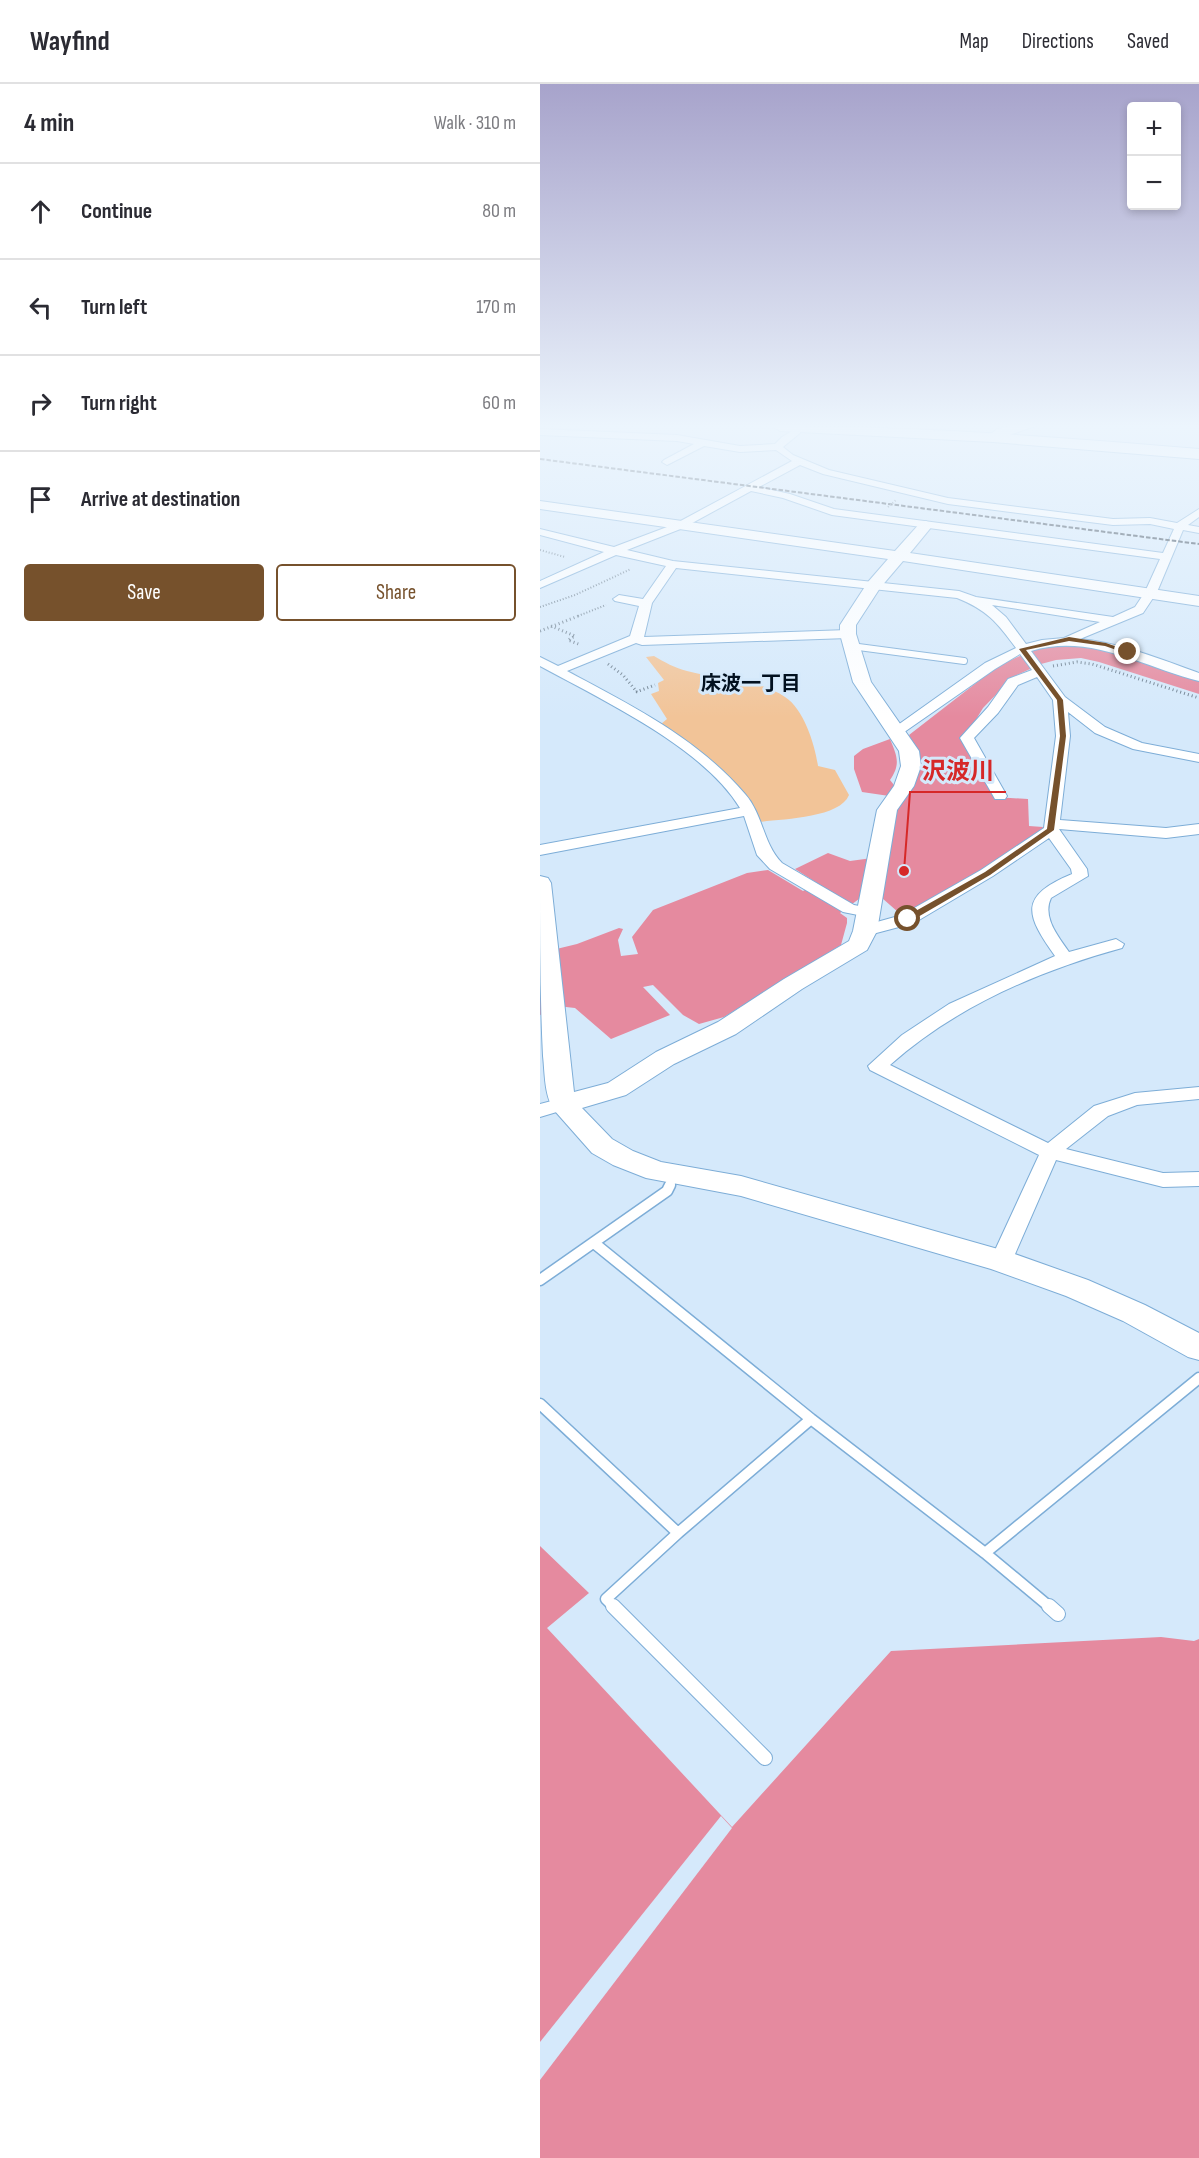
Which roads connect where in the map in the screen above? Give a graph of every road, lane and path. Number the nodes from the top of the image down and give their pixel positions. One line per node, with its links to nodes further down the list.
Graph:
1 (658, 523): 7 (street)
2 (685, 523): 7 (street)
3 (928, 523): 12 (street)
4 (934, 523): 13 (street)
5 (1161, 523): 8 (street)
6 (1184, 523): 8 (street)
7 (679, 526): 11 (street); 12 (street)
8 (1180, 526): 9 (street); 13 (street)
9 (1199, 530)
10 (540, 532): 11 (street)
11 (615, 551): 14 (street); 17 (street)
12 (898, 557): 19 (street); 20 (street)
13 (1167, 557): 20 (street)
14 (648, 559): 15 (street); 25 (path)
15 (673, 564): 19 (street); 26 (street)
16 (540, 576): 17 (street)
17 (552, 580): 18 (street)
18 (540, 585)
19 (874, 585): 23 (street); 31 (street)
20 (1151, 592): 24 (street); 28 (street)
21 (540, 599): 25 (path)
22 (619, 599): 26 (street); 29 (path)
23 (977, 601): 28 (street); 33 (street)
24 (1199, 601)
25 (550, 603): 27 (path)
26 (646, 603): 30 (street)
27 (540, 607)
28 (1112, 620): 32 (street)
29 (540, 631)
30 (636, 638): 31 (street); 36 (street)
31 (849, 640): 35 (lane); 41 (street)
32 (1075, 640): 33 (street); 38 (street)
33 (1023, 650): 37 (street); 41 (street)
34 (540, 661): 36 (street)
35 (964, 661)
36 (558, 670): 44 (street)
37 (1038, 671): 39 (path); 40 (street); 43 (street)
38 (1199, 676)
39 (1199, 698)
40 (1060, 700): 42 (street); 45 (street)
41 (896, 732): 49 (street)
42 (1199, 758)
43 (1000, 796)
44 (749, 811): 47 (street); 49 (street)
45 (1051, 827): 46 (street); 49 (street); 51 (street)
46 (1199, 829)
47 (540, 850)
48 (540, 883): 53 (street)
49 (863, 913): 53 (street)
50 (1116, 944): 51 (street)
51 (1065, 958): 54 (street)
52 (1199, 1093): 54 (street)
53 (552, 1108): 55 (street)
54 (1050, 1152): 56 (street); 58 (street)
55 (675, 1174): 57 (lane); 58 (street)
56 (1199, 1179)
57 (594, 1243): 59 (lane); 63 (lane)
58 (1001, 1261): 60 (street)
59 (540, 1280)
60 (1199, 1347)
61 (1199, 1378): 65 (lane)
62 (540, 1404): 64 (lane)
63 (811, 1419): 64 (lane); 65 (lane)
64 (678, 1533): 67 (lane)
65 (985, 1553): 66 (lane)
66 (1058, 1614)
67 (765, 1758)

